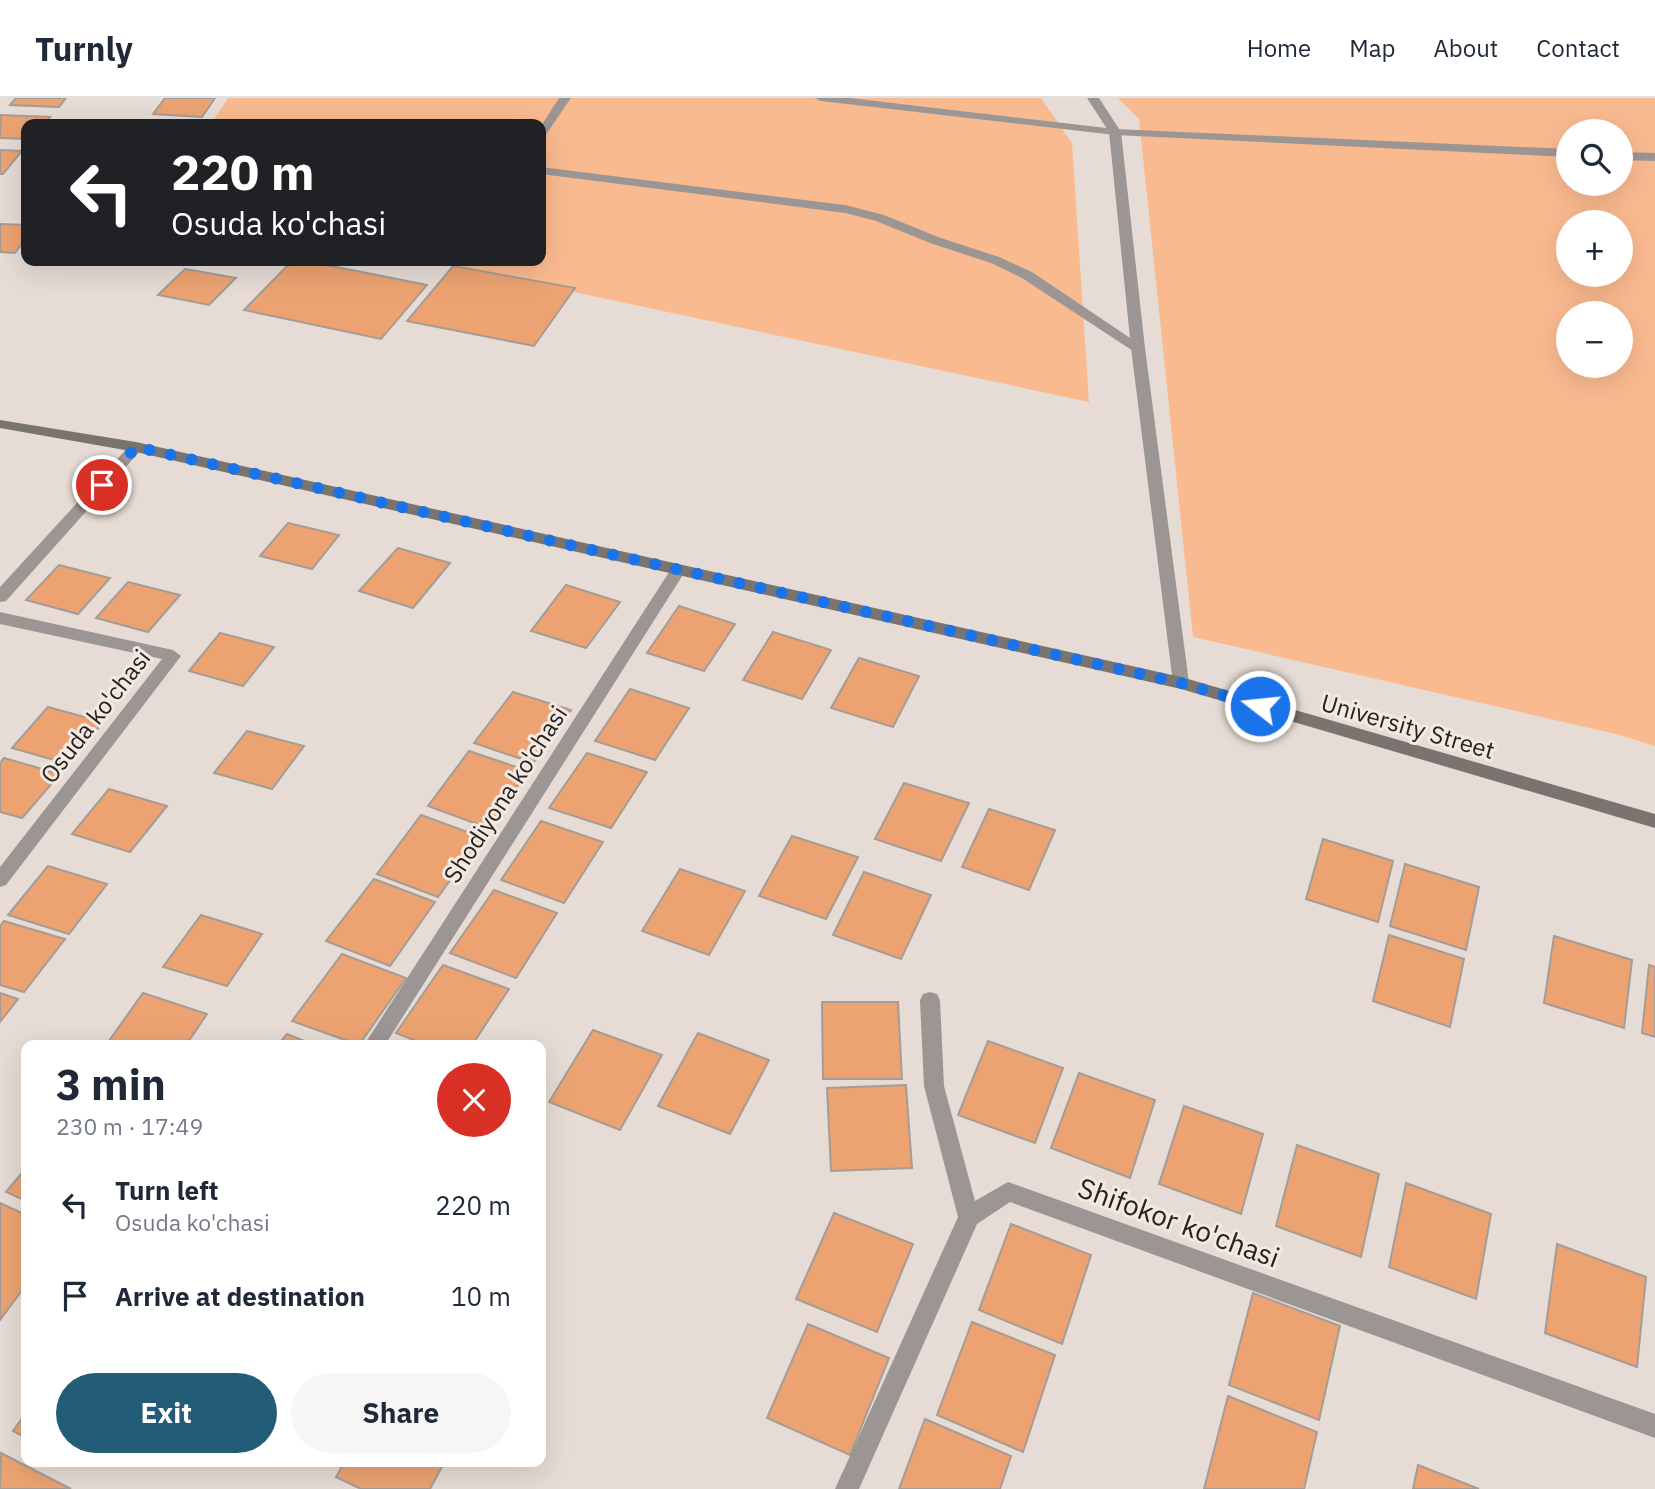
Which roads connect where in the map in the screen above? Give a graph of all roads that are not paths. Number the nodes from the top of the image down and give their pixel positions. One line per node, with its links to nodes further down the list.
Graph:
1 (565, 98): 4 (street)
2 (821, 98): 5 (street)
3 (1093, 98): 5 (street)
4 (546, 126)
5 (1115, 132): 6 (street); 10 (street)
6 (1556, 152)
7 (1633, 156): 8 (street)
8 (1655, 157)
9 (546, 171): 10 (street)
10 (1138, 348): 16 (street)
11 (0, 424): 12 (main road, University Street)
12 (136, 447): 13 (main road, University Street); 14 (street)
13 (678, 570): 16 (main road, University Street); 20 (street, Shodiyona ko'chasi)
14 (0, 597)
15 (0, 618): 18 (street, Osuda ko'chasi)
16 (1181, 683): 17 (main road, University Street)
17 (1655, 821)
18 (0, 880)
19 (930, 1000): 21 (street)
20 (377, 1040)
21 (969, 1217): 22 (street, Shifokor ko'chasi); 23 (street)
22 (1655, 1426)
23 (847, 1489)

